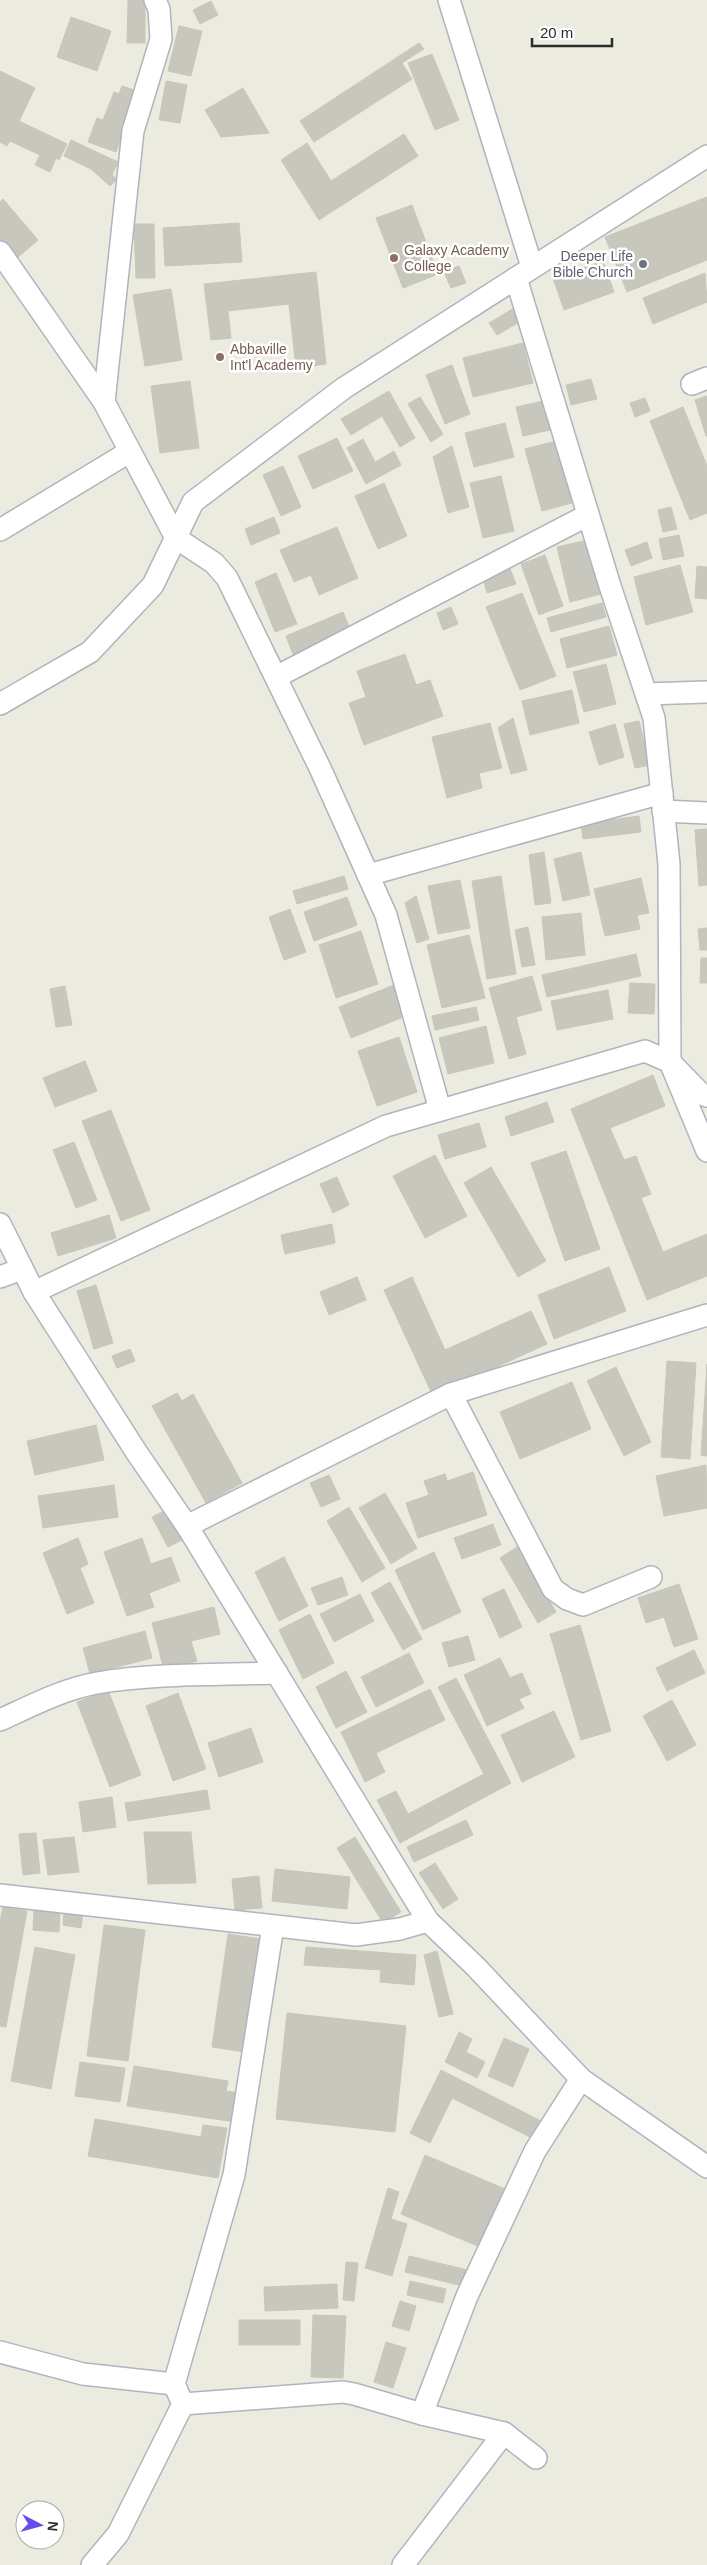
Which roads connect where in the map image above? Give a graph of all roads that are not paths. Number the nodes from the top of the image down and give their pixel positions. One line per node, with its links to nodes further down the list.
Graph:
1 (450, 0): 5 (street)
2 (164, 3): 6 (street)
3 (707, 156): 5 (street)
4 (0, 252): 6 (street)
5 (524, 273): 8 (street); 10 (street)
6 (104, 402): 7 (street)
7 (129, 452): 9 (street); 10 (street)
8 (588, 515): 11 (street); 13 (street)
9 (0, 530)
10 (176, 538): 11 (street); 14 (street)
11 (276, 677): 17 (street)
12 (707, 692): 13 (street)
13 (646, 694): 15 (street)
14 (0, 704)
15 (662, 802): 16 (street); 17 (street); 18 (street)
16 (707, 813)
17 (368, 875): 20 (street)
18 (670, 1062): 19 (street); 20 (street); 21 (street)
19 (707, 1096)
20 (440, 1110): 25 (street)
21 (707, 1151)
22 (0, 1224): 23 (street)
23 (22, 1269): 24 (street); 25 (street)
24 (0, 1277)
25 (34, 1292): 28 (street)
26 (707, 1315): 27 (street)
27 (451, 1394): 28 (street); 29 (street)
28 (187, 1526): 30 (street)
29 (651, 1577)
30 (277, 1673): 31 (street); 33 (street)
31 (0, 1720)
32 (0, 1895): 34 (street)
33 (428, 1921): 34 (street); 35 (street)
34 (273, 1926): 38 (street)
35 (581, 2079): 36 (street); 40 (street)
36 (707, 2167)
37 (0, 2352): 38 (street)
38 (174, 2384): 39 (street)
39 (183, 2404): 40 (street); 43 (street)
40 (422, 2414): 41 (street)
41 (504, 2433): 42 (street); 44 (street)
42 (536, 2458)
43 (92, 2565)
44 (403, 2565)

